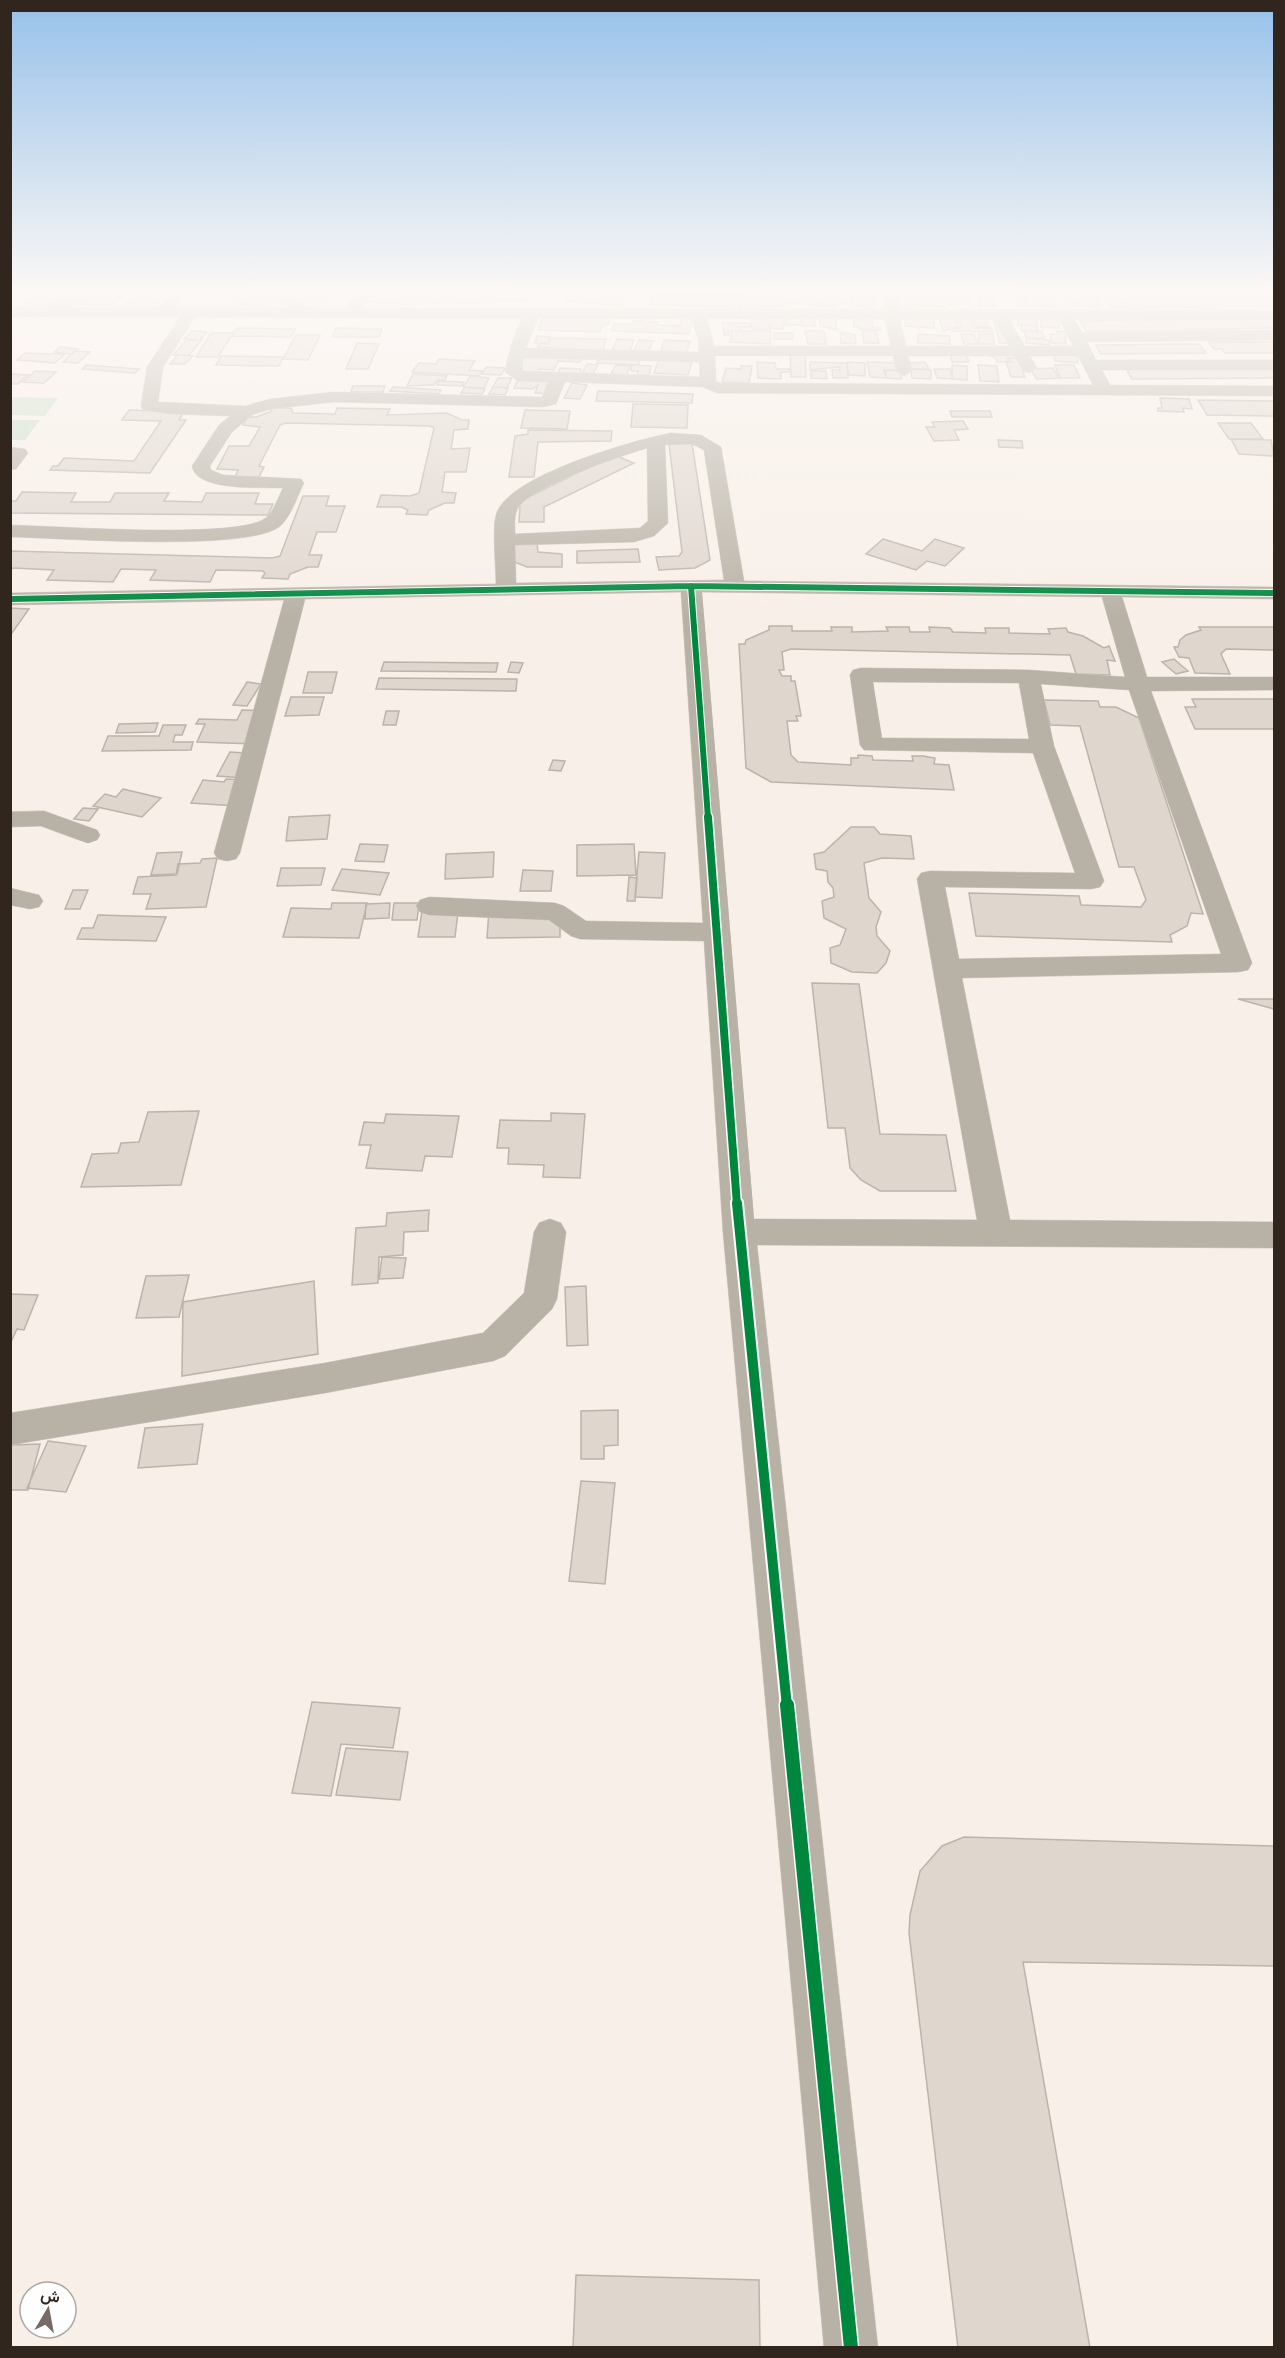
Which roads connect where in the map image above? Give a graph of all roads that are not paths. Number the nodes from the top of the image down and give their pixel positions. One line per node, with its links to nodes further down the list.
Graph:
1 (150, 400): 5 (street)
2 (292, 400): 5 (street)
3 (461, 400): 4 (street)
4 (550, 400)
5 (246, 411): 9 (street)
6 (656, 441): 10 (street); 10 (street); 12 (street)
7 (10, 452): 8 (street)
8 (10, 465)
9 (10, 531)
10 (504, 540): 13 (street)
11 (692, 586): 12 (street); 13 (street); 26 (street)
12 (735, 586): 14 (street)
13 (506, 590): 16 (street)
14 (1110, 590): 15 (street); 20 (street)
15 (1275, 592)
16 (296, 595): 17 (street); 24 (street)
17 (10, 599)
18 (1029, 676): 20 (street); 21 (street); 21 (street)
19 (1275, 683): 20 (street)
20 (1138, 684): 27 (street)
21 (1042, 746): 27 (street)
22 (10, 820): 23 (street)
23 (88, 835)
24 (227, 853)
25 (429, 906): 26 (street)
26 (717, 932): 29 (street)
27 (946, 969): 30 (street)
28 (550, 1232): 32 (street)
29 (739, 1232): 30 (street); 33 (street)
30 (996, 1233): 31 (street)
31 (1275, 1234)
32 (10, 1430)
33 (851, 2348)

